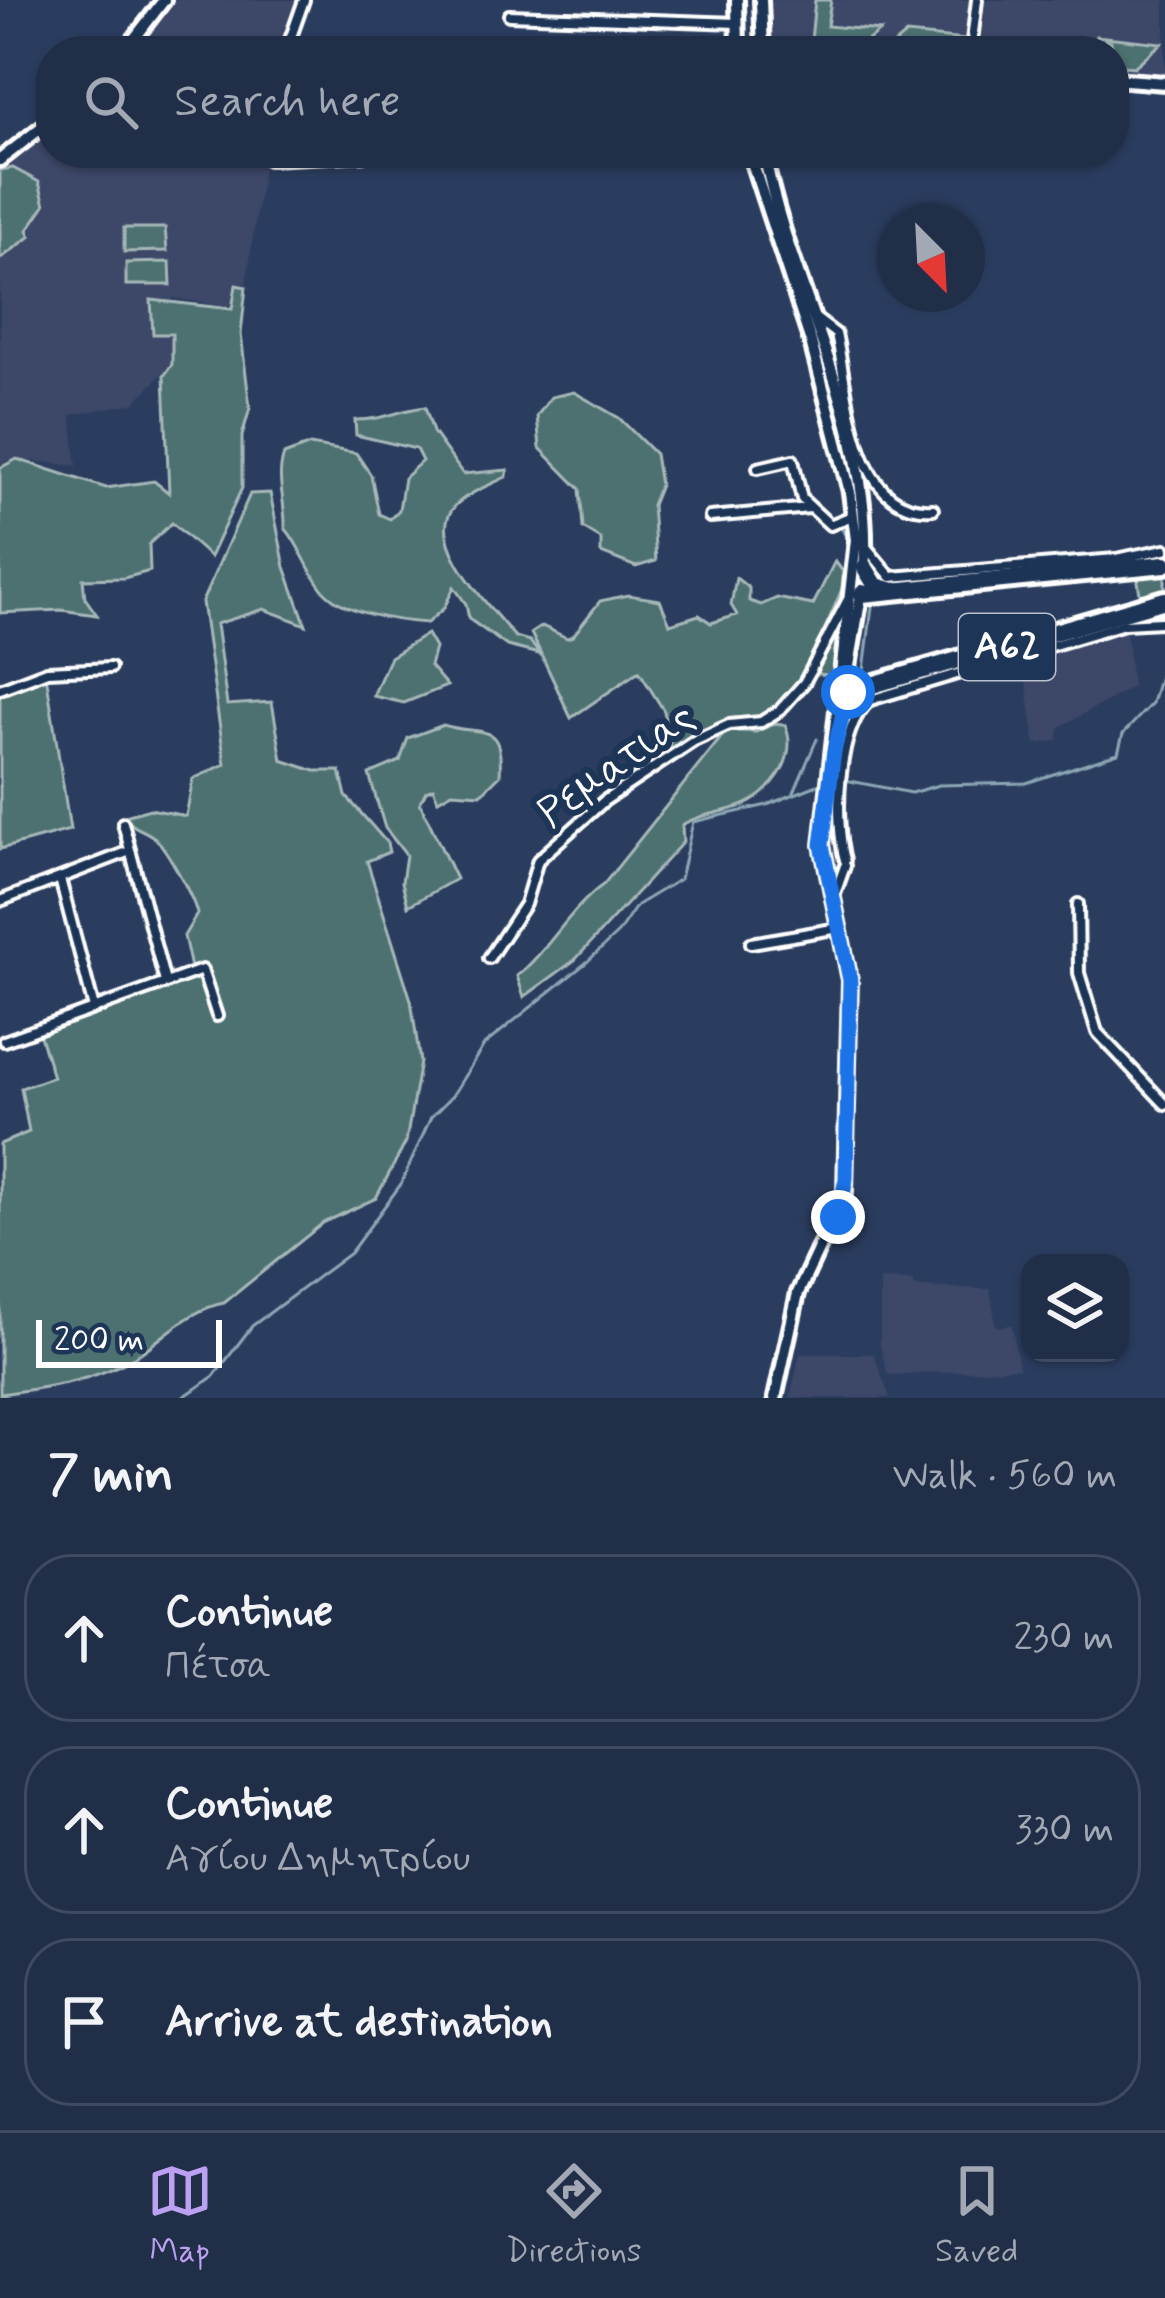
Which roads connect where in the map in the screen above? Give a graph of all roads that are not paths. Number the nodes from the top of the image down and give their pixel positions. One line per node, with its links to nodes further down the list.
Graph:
1 (164, 0): 8 (street)
2 (304, 0): 9 (street)
3 (736, 0): 7 (street)
4 (761, 0): 11 (street)
5 (977, 0): 12 (street)
6 (509, 16): 7 (street)
7 (738, 23): 10 (street)
8 (136, 36)
9 (291, 36)
10 (738, 36)
11 (762, 36)
12 (973, 36)
13 (1129, 80): 14 (street)
14 (1165, 83)
15 (36, 132): 16 (street)
16 (0, 160)
17 (754, 168): 23 (street)
18 (769, 168): 19 (street)
19 (815, 317): 22 (street); 25 (street)
20 (758, 469): 21 (street)
21 (810, 508): 23 (street); 24 (street)
22 (933, 509)
23 (854, 515): 30 (street)
24 (710, 517)
25 (866, 548): 26 (street); 28 (street)
26 (1165, 549)
27 (1165, 564): 29 (highway, Α62)
28 (865, 568): 29 (highway); 30 (street)
29 (891, 591): 30 (highway)
30 (855, 597): 35 (street); 35 (street); 48 (street, Ρεματιας)
31 (1165, 600): 35 (highway, Α62)
32 (1161, 622): 36 (street)
33 (110, 668): 34 (street)
34 (0, 689)
35 (842, 692): 36 (street)
36 (840, 753): 37 (street)
37 (830, 821): 40 (street); 41 (street)
38 (123, 823): 39 (street)
39 (130, 851): 42 (street); 49 (street)
40 (845, 863): 41 (street); 45 (street)
41 (825, 869): 45 (street)
42 (60, 879): 43 (street); 50 (street)
43 (0, 901)
44 (1078, 904): 53 (street)
45 (834, 908): 46 (street)
46 (841, 928): 47 (street); 54 (street)
47 (751, 944)
48 (488, 958)
49 (165, 982): 50 (street); 51 (street)
50 (94, 1008): 52 (street)
51 (217, 1016)
52 (4, 1041)
53 (1165, 1104)
54 (776, 1398)

